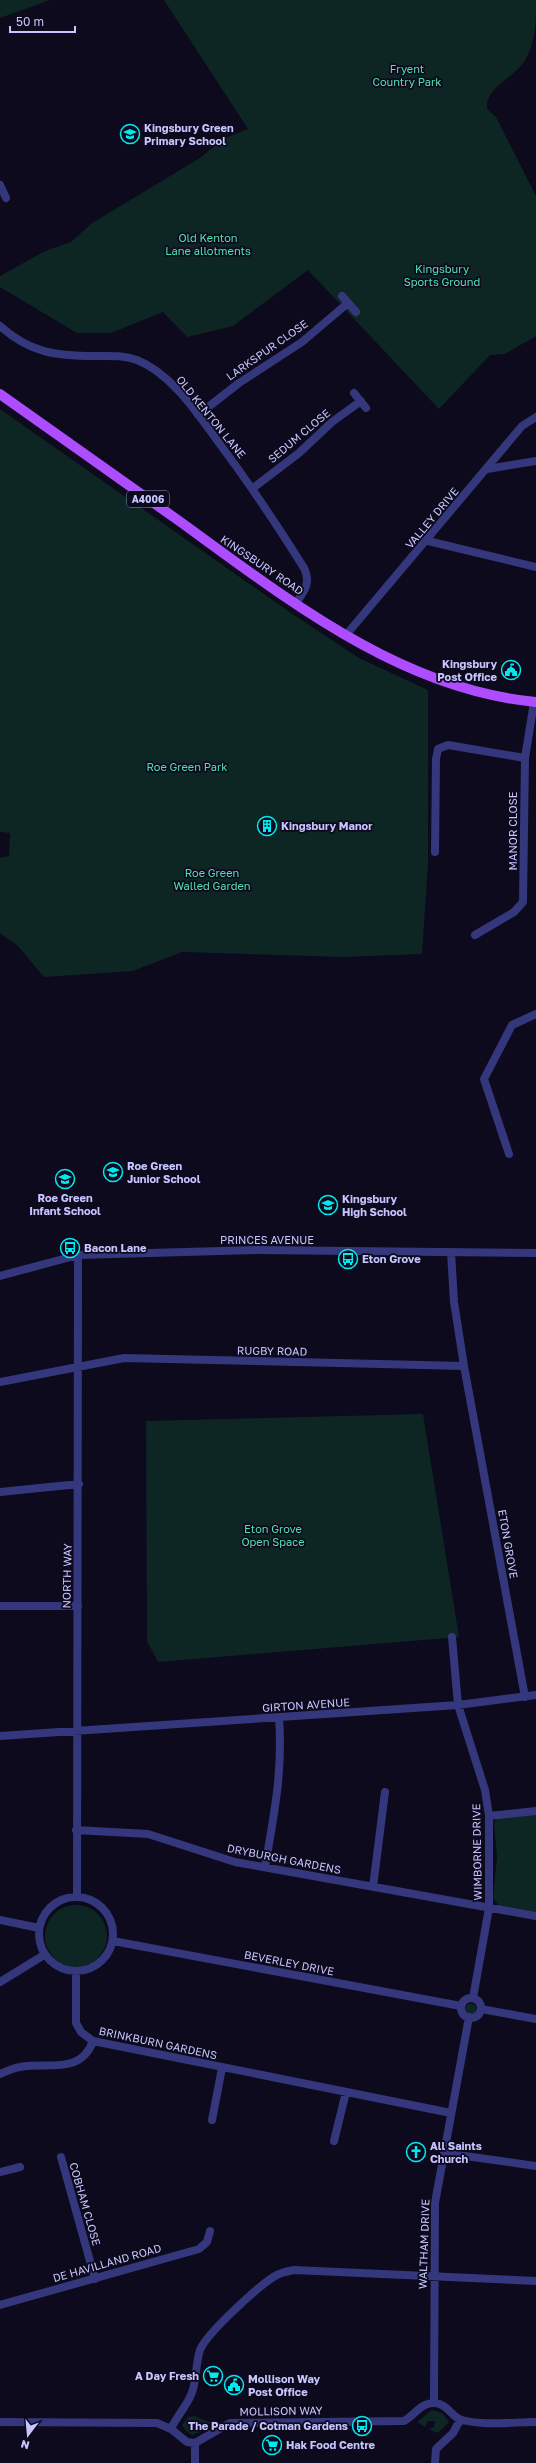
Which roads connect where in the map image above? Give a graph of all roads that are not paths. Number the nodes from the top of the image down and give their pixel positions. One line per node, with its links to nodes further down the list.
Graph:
1 (0, 184): 2 (street)
2 (6, 198)
3 (342, 296): 4 (street)
4 (348, 303): 5 (street); 9 (street, LARKSPUR CLOSE)
5 (356, 312)
6 (0, 326): 9 (street, OLD KENTON LANE)
7 (354, 393): 13 (street, SEDUM CLOSE)
8 (0, 394): 16 (main road, KINGSBURY ROAD / A4006)
9 (198, 415): 13 (street, OLD KENTON LANE)
10 (536, 417): 12 (street, VALLEY DRIVE)
11 (536, 461): 12 (street)
12 (487, 469): 14 (street, VALLEY DRIVE)
13 (253, 488): 16 (street, OLD KENTON LANE)
14 (428, 540): 15 (street); 17 (street, VALLEY DRIVE)
15 (536, 567)
16 (296, 603): 17 (main road, KINGSBURY ROAD / A4006)
17 (346, 635): 18 (main road, KINGSBURY ROAD / A4006)
18 (535, 702): 19 (street, MANOR CLOSE)
19 (524, 758): 20 (street); 21 (street, MANOR CLOSE)
20 (434, 852)
21 (475, 935)
22 (536, 1014): 23 (street)
23 (509, 1154)
24 (451, 1252): 25 (street, PRINCES AVENUE); 26 (street, PRINCES AVENUE); 29 (street, ETON GROVE)
25 (536, 1253)
26 (78, 1255): 27 (street, PRINCES AVENUE); 28 (street, NORTH WAY)
27 (0, 1276)
28 (79, 1366): 29 (street, RUGBY ROAD); 30 (street, RUGBY ROAD); 31 (street, NORTH WAY)
29 (464, 1366): 37 (street, ETON GROVE)
30 (0, 1382)
31 (79, 1484): 32 (street); 34 (street, NORTH WAY)
32 (0, 1492)
33 (0, 1606): 34 (street)
34 (78, 1606): 40 (street, NORTH WAY)
35 (452, 1637): 38 (street, WIMBORNE DRIVE)
36 (536, 1695): 37 (street, GIRTON AVENUE)
37 (525, 1696): 38 (street, GIRTON AVENUE)
38 (458, 1705): 39 (street, GIRTON AVENUE); 44 (street, WIMBORNE DRIVE)
39 (279, 1718): 40 (street, GIRTON AVENUE); 46 (street)
40 (77, 1731): 41 (street, GIRTON AVENUE); 45 (street, NORTH WAY)
41 (0, 1736)
42 (386, 1792): 47 (street)
43 (536, 1811): 44 (street)
44 (489, 1816): 49 (street, WIMBORNE DRIVE)
45 (76, 1830): 46 (street, DRYBURGH GARDENS); 48 (street, NORTH WAY)
46 (265, 1867): 47 (street, DRYBURGH GARDENS)
47 (372, 1887): 49 (street, DRYBURGH GARDENS)
48 (77, 1897): 52 (street); 53 (street)
49 (489, 1908): 50 (street, DRYBURGH GARDENS); 57 (street, WIMBORNE DRIVE)
50 (536, 1916)
51 (0, 1920): 52 (street)
52 (39, 1928): 54 (street)
53 (113, 1941): 55 (street); 58 (street, BEVERLEY DRIVE)
54 (44, 1955): 55 (street); 56 (street)
55 (76, 1972): 62 (street, BRINKBURN GARDENS)
56 (0, 1982)
57 (473, 1998): 58 (street); 59 (street)
58 (461, 2006): 60 (street)
59 (481, 2009): 60 (street); 61 (street)
60 (469, 2017): 66 (street, WALTHAM DRIVE)
61 (536, 2019)
62 (93, 2040): 63 (street, BRINKBURN GARDENS); 64 (street)
63 (222, 2068): 65 (street, BRINKBURN GARDENS); 67 (street, BRINKBURN GARDENS)
64 (0, 2074)
65 (346, 2092): 66 (street, BRINKBURN GARDENS); 68 (street)
66 (451, 2113): 69 (street, WALTHAM DRIVE)
67 (212, 2120)
68 (334, 2141)
69 (444, 2153): 71 (street); 75 (street, WALTHAM DRIVE)
70 (61, 2157): 76 (street, COBHAM CLOSE)
71 (536, 2166)
72 (20, 2167): 73 (street)
73 (0, 2172)
74 (210, 2231): 76 (street, DE HAVILLAND ROAD)
75 (434, 2276): 77 (street); 79 (street, WALTHAM DRIVE); 83 (street)
76 (95, 2279): 78 (street, DE HAVILLAND ROAD)
77 (536, 2281)
78 (0, 2304)
79 (434, 2403): 80 (street); 84 (street, MOLLISON WAY)
80 (460, 2420): 82 (street); 86 (street)
81 (0, 2422): 83 (street)
82 (536, 2422)
83 (171, 2430): 84 (street)
84 (195, 2443): 85 (street)
85 (195, 2463)
86 (435, 2463)

